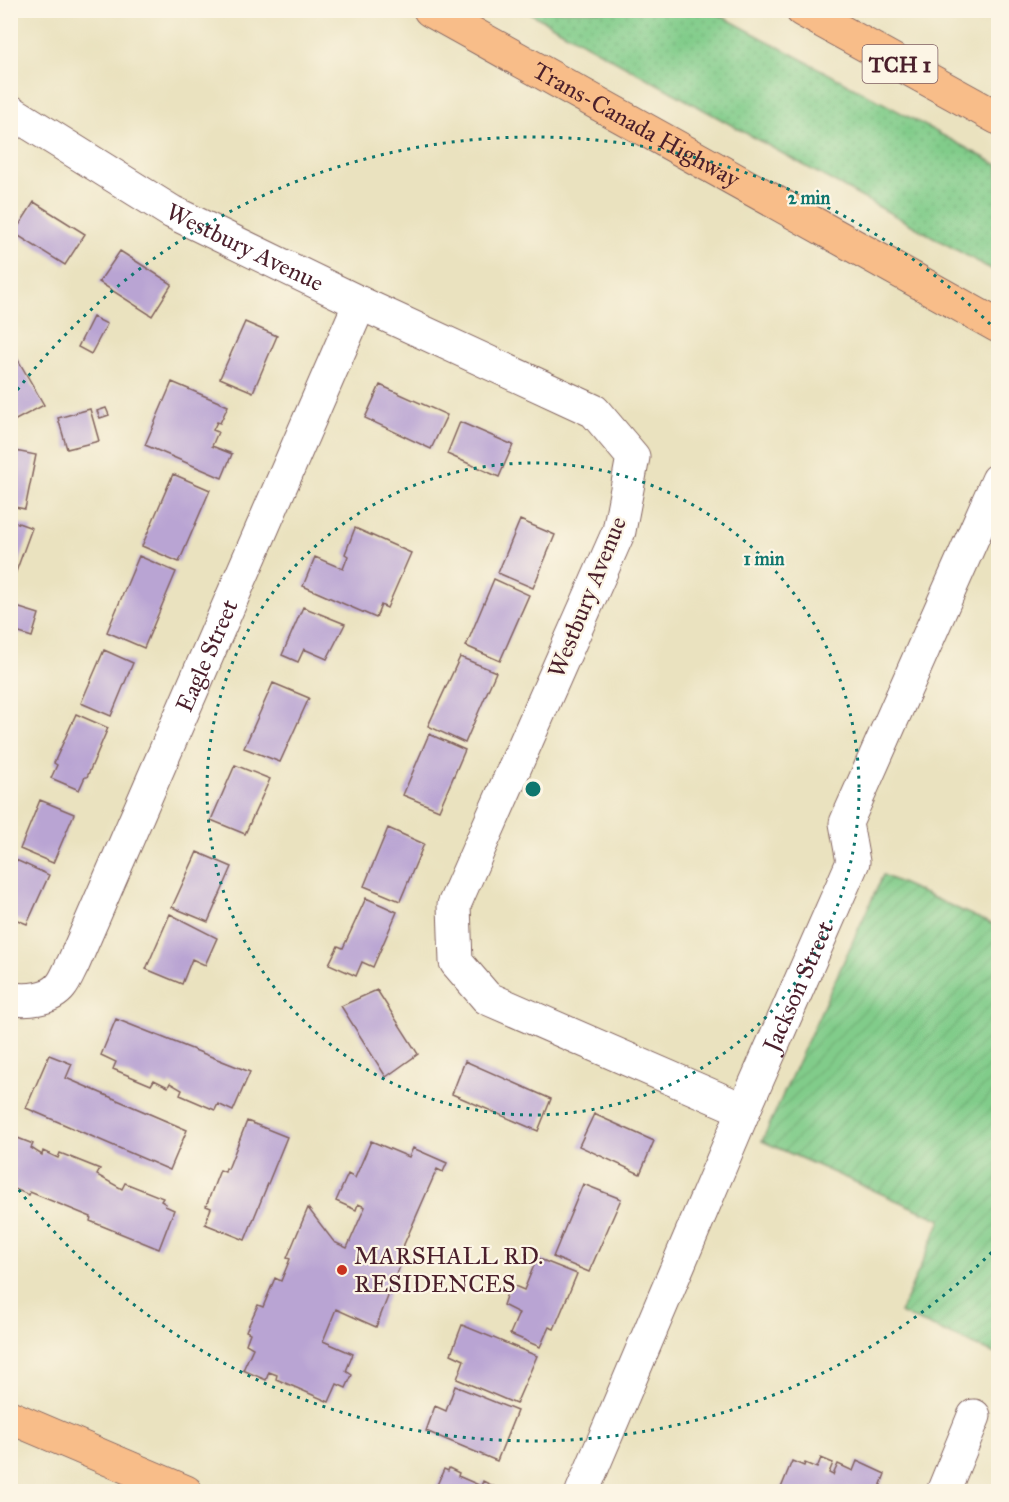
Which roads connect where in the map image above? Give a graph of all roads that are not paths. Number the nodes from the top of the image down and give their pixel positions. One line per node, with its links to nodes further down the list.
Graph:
1 (430, 10): 6 (main road, Trans-Canada Highway)
2 (802, 10): 4 (main road, TCH 1)
3 (10, 111): 5 (street, Westbury Avenue)
4 (999, 118)
5 (360, 303): 8 (street, Eagle Street); 9 (street, Westbury Avenue)
6 (999, 326)
7 (999, 480): 9 (street, Jackson Street)
8 (26, 998)
9 (744, 1110): 13 (street, Jackson Street)
10 (974, 1416): 14 (street)
11 (10, 1417): 12 (main road)
12 (186, 1491)
13 (582, 1491)
14 (943, 1491)

